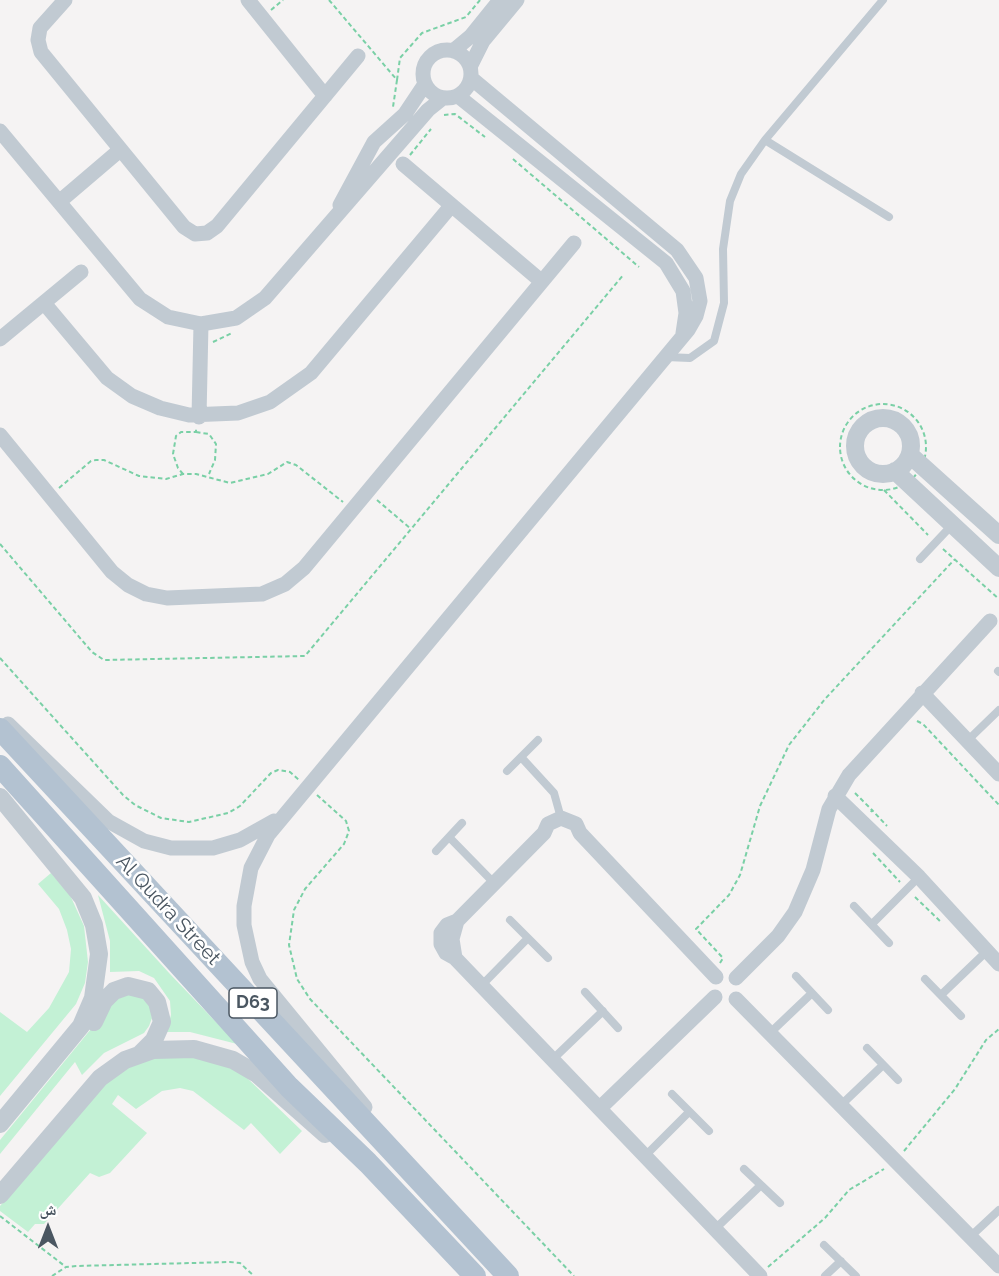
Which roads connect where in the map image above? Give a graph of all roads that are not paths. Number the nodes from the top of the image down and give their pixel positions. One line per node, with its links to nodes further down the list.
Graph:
1 (64, 0): 15 (street)
2 (248, 0): 10 (street)
3 (500, 0): 6 (street)
4 (517, 0): 8 (street)
5 (883, 0): 13 (lane)
6 (453, 51): 8 (street); 9 (street)
7 (358, 56): 10 (street)
8 (471, 73): 11 (street); 26 (street)
9 (425, 84): 11 (street); 14 (street)
10 (325, 96): 15 (street)
11 (451, 97): 16 (street); 26 (street)
12 (0, 131): 17 (street)
13 (765, 140): 20 (lane); 28 (lane)
14 (374, 142): 16 (street); 19 (street)
15 (120, 150): 17 (street)
16 (396, 159): 18 (street); 19 (street)
17 (59, 202): 25 (street)
18 (451, 206): 23 (street); 29 (street)
19 (337, 214): 25 (street)
20 (889, 217)
21 (574, 243): 23 (street)
22 (81, 272): 24 (street)
23 (541, 281): 30 (street)
24 (44, 303): 27 (street); 29 (street)
25 (201, 324): 29 (street)
26 (682, 335): 28 (street)
27 (0, 339)
28 (664, 357): 50 (street)
29 (197, 422)
30 (0, 435)
31 (916, 461): 32 (street); 32 (street); 34 (street)
32 (901, 477): 33 (street)
33 (952, 525): 35 (lane); 36 (street)
34 (999, 535)
35 (920, 559)
36 (999, 568)
37 (990, 621): 38 (street)
38 (922, 693): 43 (street); 48 (street)
39 (999, 710): 43 (lane)
40 (0, 718): 50 (street)
41 (0, 729): 94 (main road, Al Qudra Street / D63)
42 (538, 740): 44 (lane)
43 (967, 741): 47 (street)
44 (520, 757): 46 (lane); 51 (lane)
45 (0, 766): 96 (main road, Al Qudra Street / D63)
46 (507, 771)
47 (999, 774)
48 (836, 796): 57 (street); 69 (street)
49 (0, 797): 82 (street)
50 (291, 809): 94 (street)
51 (561, 818): 53 (street); 54 (street)
52 (462, 823): 55 (lane)
53 (544, 833): 54 (street); 58 (street)
54 (580, 833): 67 (street)
55 (449, 837): 56 (lane); 58 (lane)
56 (436, 851)
57 (919, 877): 61 (lane); 64 (street)
58 (494, 883): 71 (street)
59 (854, 906): 61 (lane)
60 (510, 920): 62 (lane)
61 (872, 924): 63 (lane)
62 (528, 938): 65 (lane); 71 (lane)
63 (889, 943)
64 (987, 951): 66 (street); 74 (lane)
65 (548, 958)
66 (999, 963)
67 (717, 972): 69 (street); 75 (street)
68 (796, 976): 73 (lane)
69 (736, 978): 76 (street)
70 (925, 979): 74 (lane)
71 (482, 985): 85 (street)
72 (585, 992): 78 (lane)
73 (812, 993): 77 (lane); 81 (lane)
74 (941, 996): 79 (lane)
75 (715, 997): 76 (street); 90 (street)
76 (736, 999): 81 (street)
77 (828, 1010)
78 (603, 1011): 80 (lane); 85 (lane)
79 (961, 1016)
80 (618, 1028)
81 (770, 1033): 89 (street)
82 (65, 1048): 84 (street); 92 (street)
83 (867, 1048): 86 (lane)
84 (140, 1054): 96 (street); 99 (street)
85 (553, 1059): 90 (street)
86 (884, 1065): 87 (lane); 89 (lane)
87 (898, 1080)
88 (672, 1094): 91 (lane)
89 (841, 1106): 103 (street)
90 (600, 1108): 95 (street)
91 (689, 1112): 93 (lane); 95 (lane)
92 (0, 1124)
93 (709, 1131)
94 (389, 1151): 109 (main road, Al Qudra Street / D63)
95 (645, 1156): 102 (street)
96 (368, 1163): 108 (main road, Al Qudra Street / D63)
97 (744, 1169): 98 (lane)
98 (761, 1185): 100 (lane); 102 (lane)
99 (0, 1195)
100 (780, 1203)
101 (999, 1209): 103 (lane)
102 (715, 1229): 110 (street)
103 (970, 1237): 106 (street)
104 (824, 1245): 105 (lane)
105 (841, 1261): 107 (lane); 111 (lane)
106 (999, 1266)
107 (855, 1275)
108 (475, 1276)
109 (508, 1276)
110 (760, 1276)
111 (825, 1276)

